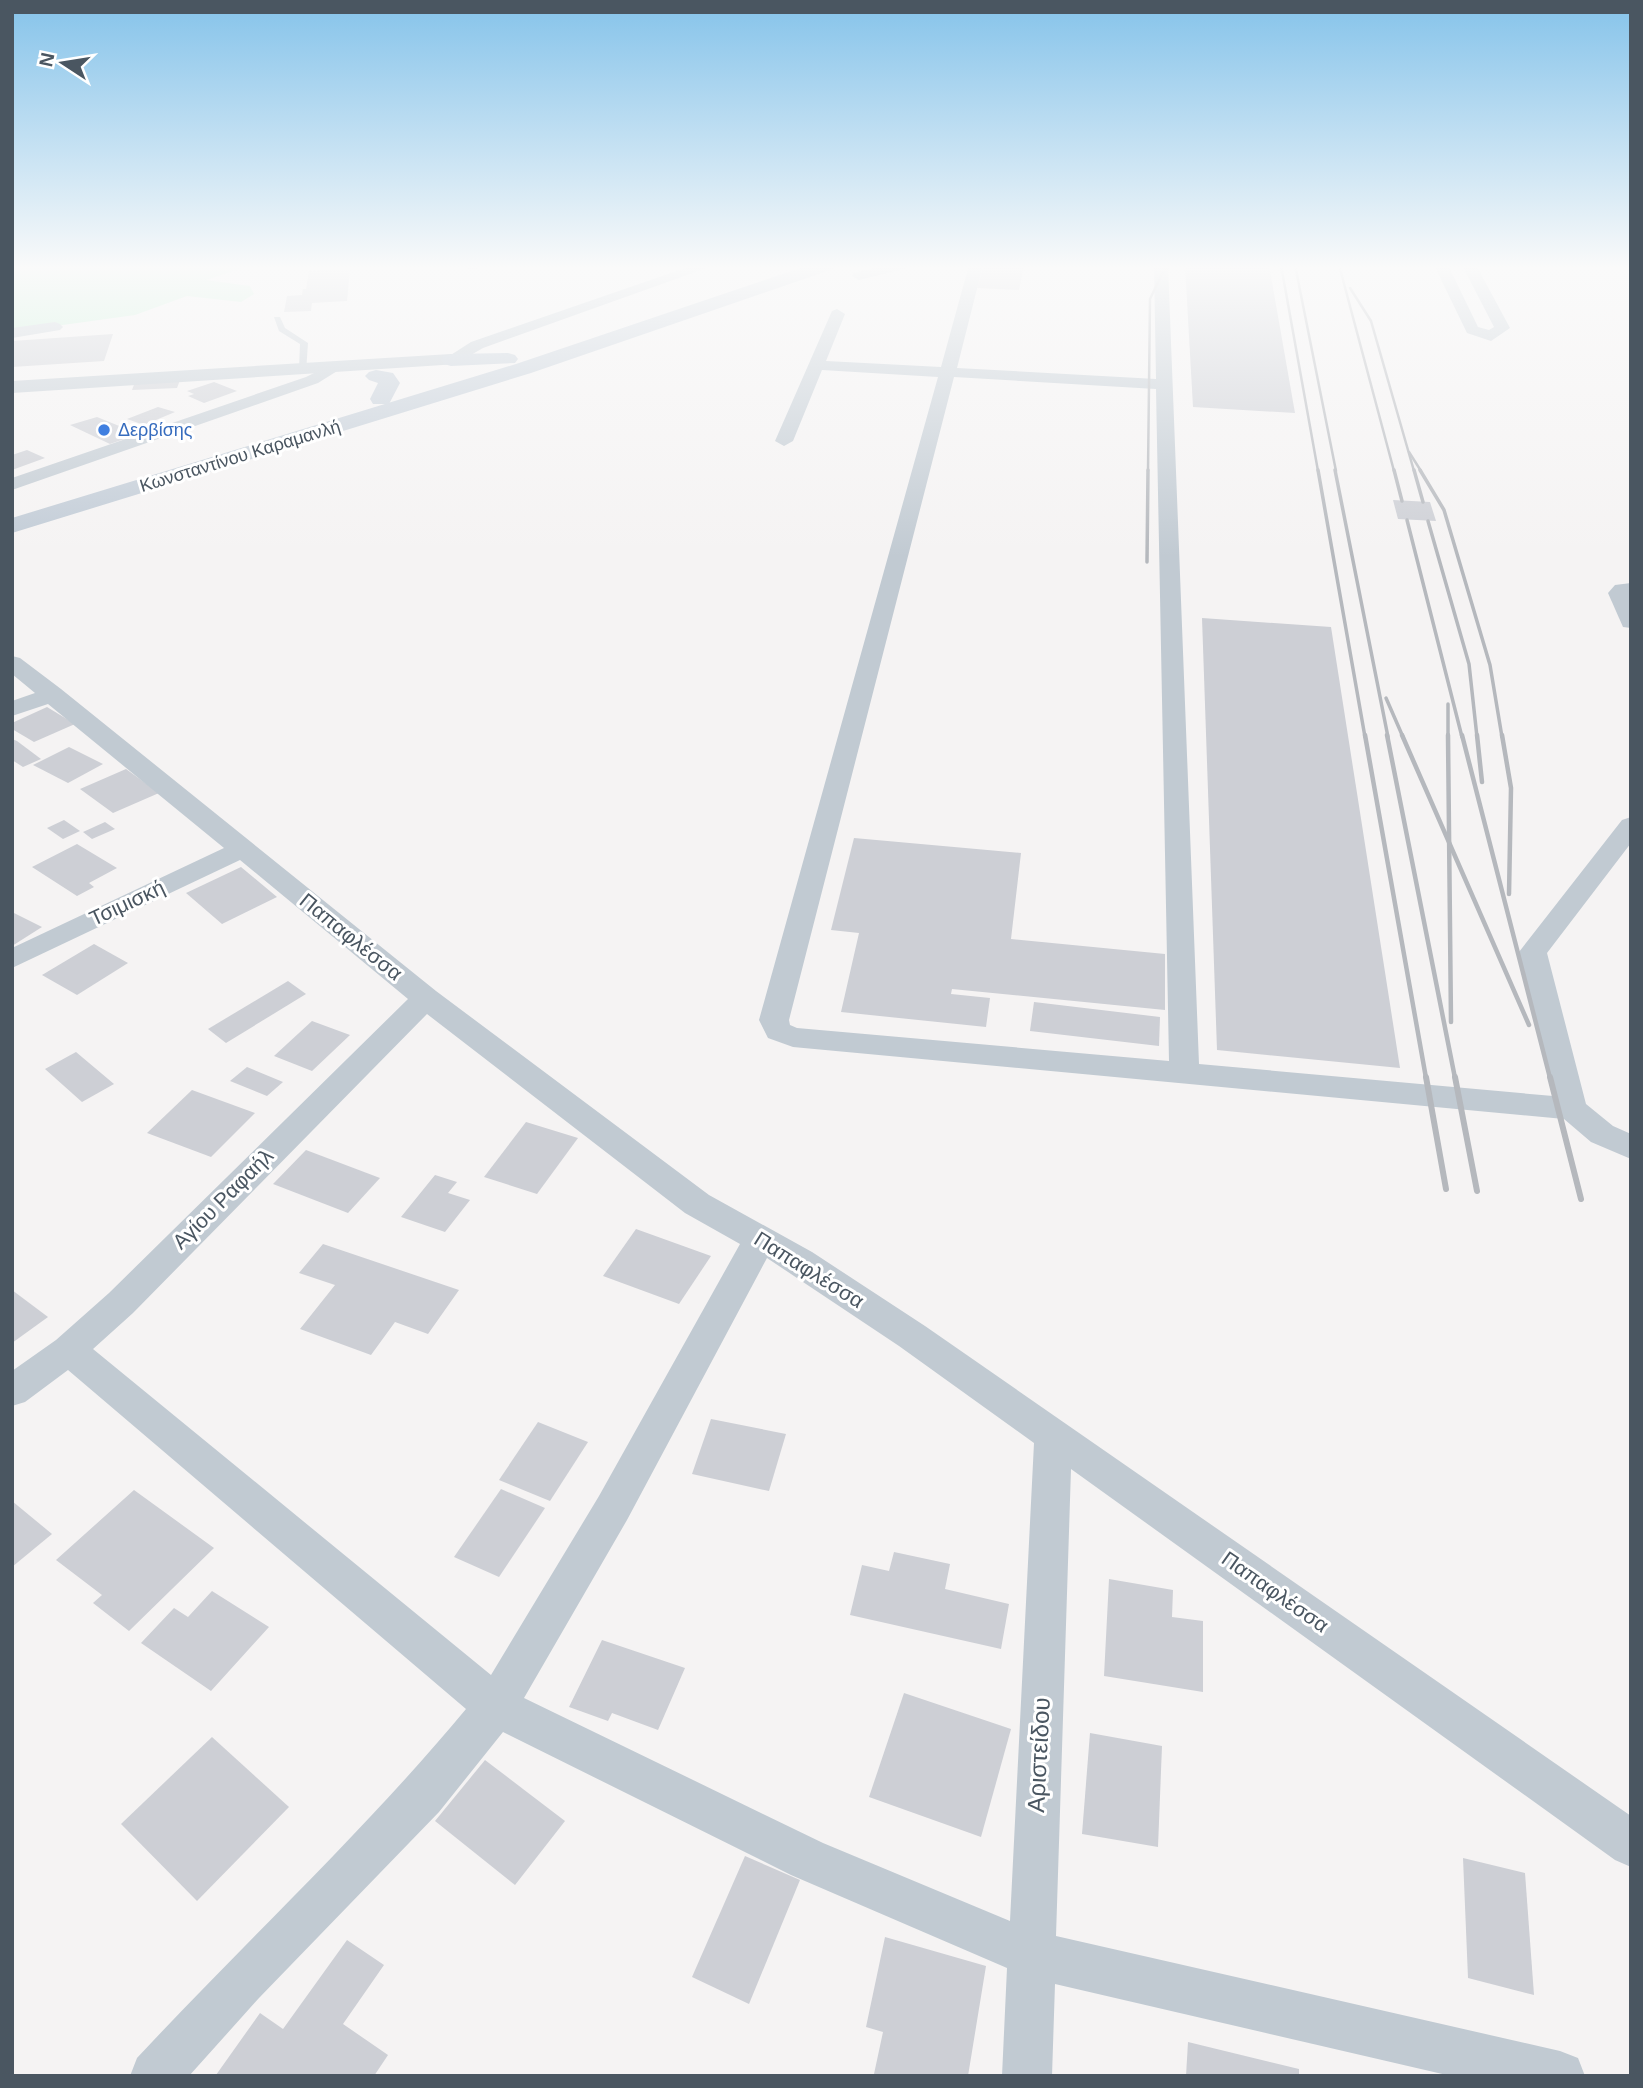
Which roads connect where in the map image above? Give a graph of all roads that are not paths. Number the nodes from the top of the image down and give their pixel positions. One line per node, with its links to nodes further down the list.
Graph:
1 (303, 362): 10 (lane)
2 (415, 362): 9 (street)
3 (443, 362): 12 (street)
4 (497, 362): 15 (main road, Κωνσταντίνου Καραμανλή)
5 (542, 362): 19 (main road, Κωνσταντίνου Καραμανλή)
6 (950, 362): 11 (street)
7 (1163, 362): 13 (street)
8 (816, 365): 11 (street); 16 (street)
9 (334, 368): 10 (street); 12 (street); 17 (street)
10 (303, 370): 14 (street)
11 (947, 373): 13 (street); 29 (street)
12 (376, 376): 15 (main road)
13 (1163, 384): 29 (street)
14 (12, 387)
15 (381, 400): 18 (main road, Κωνσταντίνου Καραμανλή)
16 (784, 441)
17 (12, 484)
18 (12, 512)
19 (12, 526)
20 (1631, 590): 21 (street)
21 (1631, 622)
22 (12, 663): 23 (street, Παπαφλέσσα)
23 (53, 694): 24 (street); 26 (street, Παπαφλέσσα)
24 (12, 709)
25 (1631, 825): 30 (street)
26 (243, 849): 27 (street, Τσιμισκή); 28 (street, Παπαφλέσσα)
27 (12, 959)
28 (426, 998): 32 (street, Παπαφλέσσα); 33 (street, Αγίου Ραφαήλ)
29 (1184, 1073): 30 (street)
30 (1572, 1109): 31 (street)
31 (1631, 1148)
32 (760, 1239): 35 (street, Παπαφλέσσα); 36 (street)
33 (69, 1350): 34 (street, Αγίου Ραφαήλ); 36 (street)
34 (12, 1391)
35 (1053, 1434): 37 (street, Παπαφλέσσα); 38 (street, Αριστείδου)
36 (496, 1706): 38 (street); 39 (street)
37 (1631, 1844)
38 (1030, 1954): 40 (street, Αριστείδου); 41 (street)
39 (155, 2076)
40 (1027, 2076)
41 (1560, 2076)

